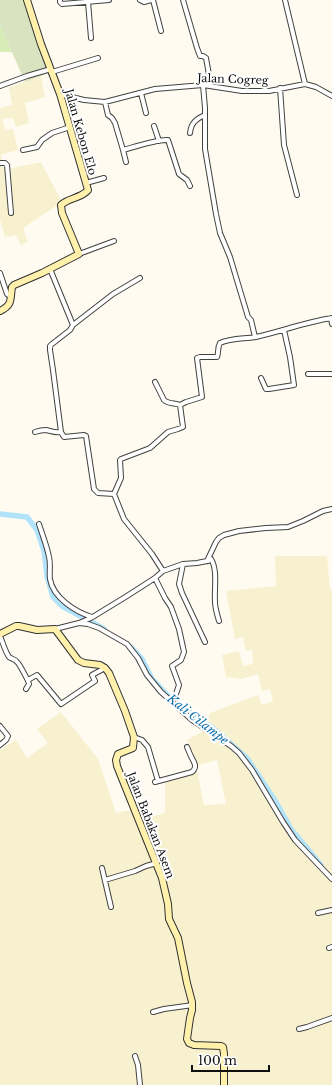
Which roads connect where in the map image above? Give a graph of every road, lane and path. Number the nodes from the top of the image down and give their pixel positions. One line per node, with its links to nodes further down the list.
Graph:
1 (27, 0): 12 (street, Jalan Kebon Elo)
2 (60, 0): 8 (street)
3 (109, 0): 8 (street)
4 (140, 0): 5 (street)
5 (152, 0): 9 (street)
6 (183, 0): 16 (street)
7 (285, 0): 13 (street)
8 (88, 2): 10 (street)
9 (161, 31)
10 (91, 38)
11 (98, 58): 12 (street)
12 (51, 70): 14 (street); 19 (street, Jalan Kebon Elo)
13 (304, 84): 17 (street, Jalan Cogreg); 20 (street, Jalan Cogreg)
14 (0, 86)
15 (203, 86): 16 (street, Jalan Cogreg); 18 (street, Jalan Cogreg); 23 (street)
16 (211, 86): 17 (street, Jalan Cogreg)
17 (280, 88): 35 (street)
18 (141, 93): 21 (street, Jalan Cogreg); 22 (street)
19 (60, 94): 21 (street, Jalan Cogreg); 25 (street, Jalan Kebon Elo)
20 (332, 96)
21 (105, 102): 29 (street)
22 (146, 113)
23 (205, 115): 26 (street); 48 (street)
24 (154, 126): 27 (street)
25 (70, 127): 28 (street); 33 (street, Jalan Kebon Elo)
26 (190, 133)
27 (159, 141): 29 (street); 34 (street)
28 (23, 150)
29 (124, 150): 30 (street)
30 (126, 162)
31 (0, 163): 36 (street)
32 (104, 178): 33 (street)
33 (86, 183): 38 (street, Jalan Kebon Elo)
34 (190, 186)
35 (297, 194)
36 (11, 213)
37 (114, 241): 38 (street)
38 (80, 254): 39 (street)
39 (50, 269): 42 (street); 46 (street)
40 (0, 273): 42 (street)
41 (140, 278): 46 (street)
42 (11, 296): 43 (street)
43 (0, 310)
44 (332, 318): 45 (street); 47 (street)
45 (332, 324)
46 (73, 325): 55 (street)
47 (284, 330): 48 (street); 51 (street)
48 (255, 337): 53 (street)
49 (308, 374): 50 (street)
50 (332, 374)
51 (261, 378)
52 (155, 382): 53 (street)
53 (180, 405): 56 (street)
54 (35, 432): 55 (street)
55 (61, 432): 56 (street)
56 (114, 494): 61 (street)
57 (332, 509): 59 (street)
58 (38, 524): 63 (street)
59 (207, 561): 60 (street); 64 (street)
60 (184, 564): 61 (street); 68 (street)
61 (164, 571): 62 (street)
62 (156, 578): 63 (street); 72 (street)
63 (92, 618): 65 (street)
64 (219, 621)
65 (82, 622): 66 (street); 72 (street)
66 (55, 629): 67 (street); 69 (street)
67 (0, 635): 70 (street)
68 (205, 642)
69 (105, 668): 70 (street); 74 (street)
70 (28, 680): 71 (street)
71 (26, 689)
72 (172, 702): 79 (street)
73 (0, 726): 75 (street)
74 (134, 737): 76 (street); 77 (street, Jalan Babakan Asem)
75 (0, 746)
76 (187, 747)
77 (157, 863): 80 (street); 84 (street, Jalan Babakan Asem)
78 (102, 868): 80 (street)
79 (332, 879)
80 (105, 880): 81 (street)
81 (110, 907)
82 (332, 910): 83 (street)
83 (318, 914)
84 (193, 1005): 85 (street); 90 (street, Jalan Babakan Asem)
85 (153, 1012)
86 (332, 1018): 87 (street)
87 (299, 1029)
88 (135, 1056): 89 (street)
89 (140, 1085)
90 (224, 1085)

